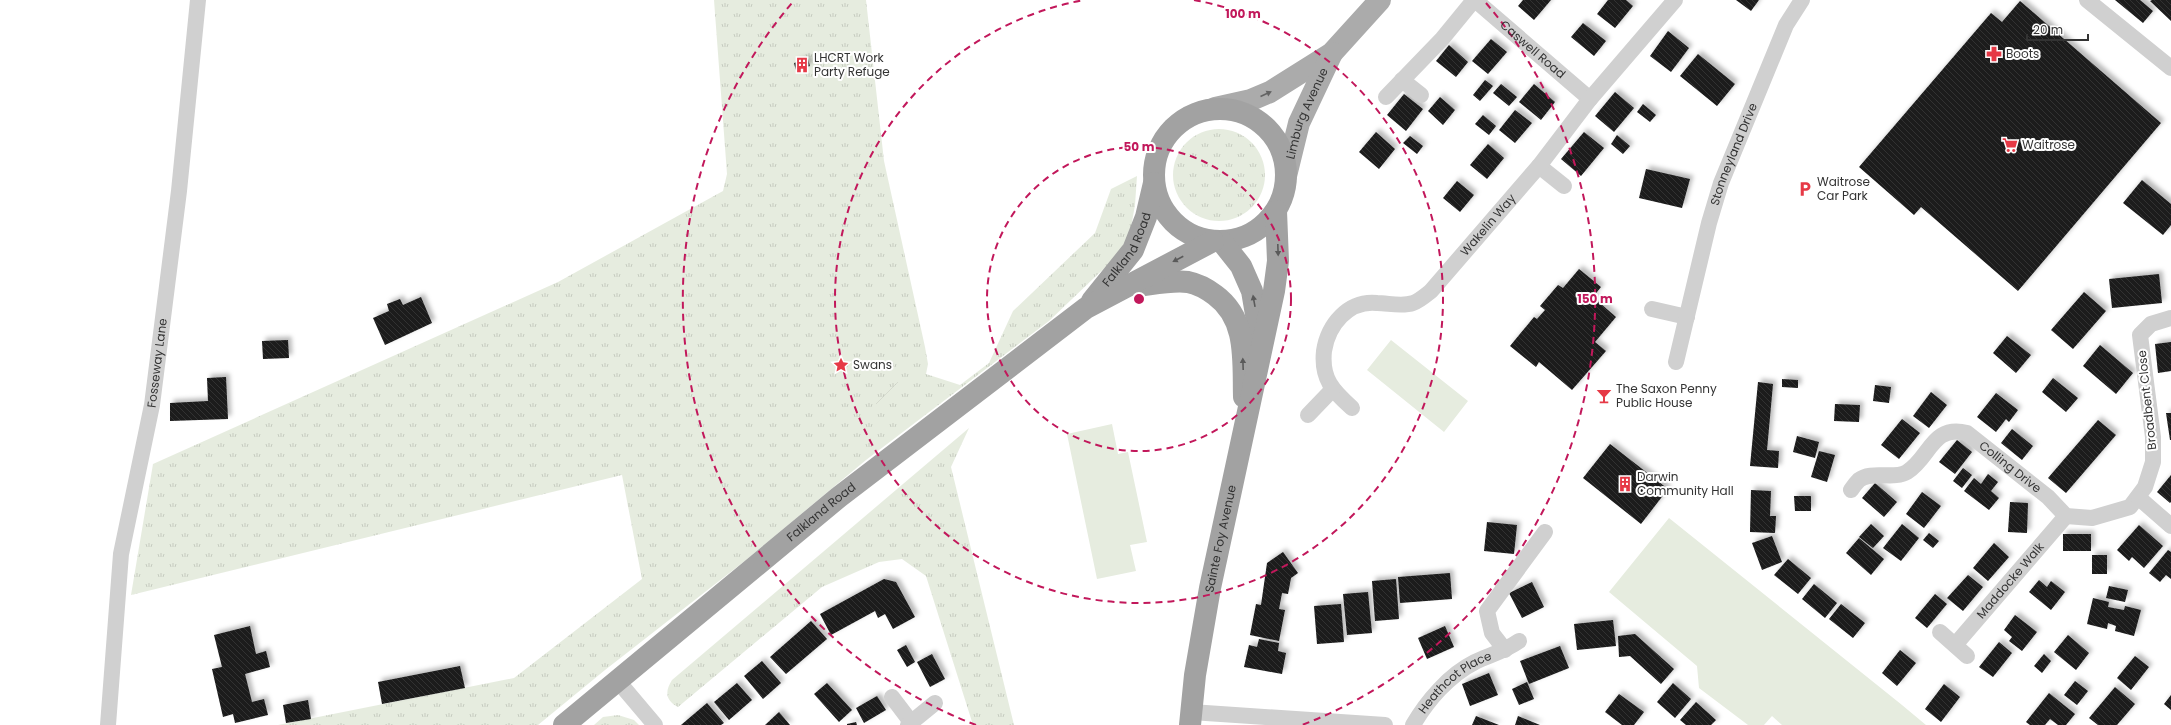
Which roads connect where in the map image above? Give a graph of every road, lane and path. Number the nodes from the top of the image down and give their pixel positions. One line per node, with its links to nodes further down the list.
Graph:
1 (198, 0): 44 (street, Fosseway Lane)
2 (1380, 0): 7 (main road, Limburg Avenue)
3 (1474, 0): 9 (street); 12 (street, Caswell Road)
4 (1676, 0): 12 (street, Wakelin Way)
5 (1802, 0): 23 (street, Stonneyland Drive)
6 (2088, 0): 8 (street)
7 (1332, 53): 13 (main road, Limburg Avenue, one-way to 7); 15 (main road, Limburg Avenue)
8 (2171, 68)
9 (1402, 80): 10 (street); 11 (street)
10 (1421, 96)
11 (1386, 97)
12 (1590, 99): 14 (street, Wakelin Way)
13 (1215, 108): 15 (highway); 16 (highway)
14 (1539, 166): 17 (street); 27 (street, Wakelin Way)
15 (1286, 176): 18 (highway)
16 (1154, 184): 19 (highway); 21 (highway, Falkland Road)
17 (1564, 186)
18 (1276, 211): 19 (highway); 25 (highway, Sainte Foy Avenue, one-way to 25)
19 (1217, 241): 20 (highway, Falkland Road, one-way to 20); 25 (highway, Sainte Foy Avenue, one-way to 19)
20 (1125, 287): 21 (highway, Falkland Road); 30 (highway, one-way to 20)
21 (1086, 308): 39 (highway, Falkland Road)
22 (1652, 309): 23 (street)
23 (1687, 317): 26 (street, Stonneyland Drive)
24 (2171, 318): 32 (street, Broadbent Close)
25 (1262, 354): 30 (highway, Sainte Foy Avenue)
26 (1676, 362)
27 (1332, 390): 28 (street, Wakelin Way); 29 (street)
28 (1352, 408)
29 (1308, 415)
30 (1246, 431): 42 (highway, Sainte Foy Avenue)
31 (1851, 490): 33 (street, Colling Drive)
32 (2138, 498): 33 (street); 34 (street)
33 (2066, 516): 36 (street, Maddocke Walk)
34 (2171, 526)
35 (1545, 532): 38 (street, Heathcot Place)
36 (1940, 632)
37 (1519, 641): 38 (street, Heathcot Place)
38 (1505, 650): 48 (street, Heathcot Place)
39 (617, 680): 45 (highway, Falkland Road); 46 (street)
40 (892, 697): 43 (street)
41 (935, 703): 43 (street)
42 (1191, 718): 47 (street)
43 (909, 724)
44 (108, 725)
45 (564, 725)
46 (655, 725)
47 (1385, 725)
48 (1413, 725)

